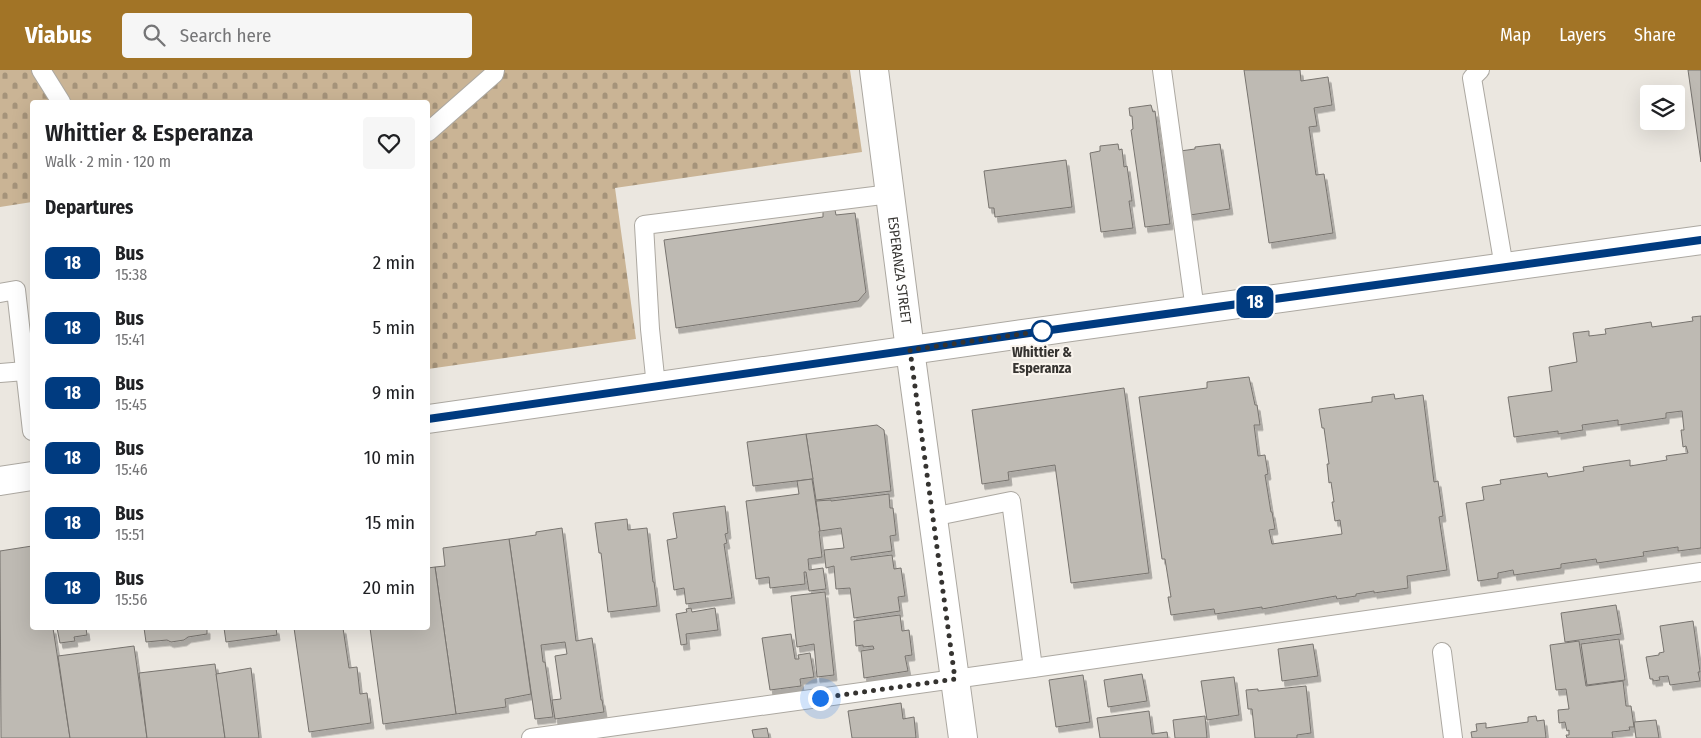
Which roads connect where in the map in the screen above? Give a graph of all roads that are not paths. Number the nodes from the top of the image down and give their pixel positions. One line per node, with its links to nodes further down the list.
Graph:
1 (41, 70): 6 (lane)
2 (495, 70): 7 (lane)
3 (874, 70): 8 (main road, ESPERANZA STREET)
4 (1162, 70): 12 (lane)
5 (1480, 70): 10 (lane)
6 (60, 100)
7 (430, 130)
8 (890, 194): 13 (main road, ESPERANZA STREET); 16 (lane)
9 (1701, 240): 10 (main road)
10 (1504, 267): 12 (main road)
11 (0, 293): 14 (lane)
12 (1195, 310): 13 (main road)
13 (910, 350): 16 (main road); 21 (main road, ESPERANZA STREET)
14 (25, 371): 15 (lane); 17 (lane)
15 (0, 373)
16 (656, 386): 18 (main road)
17 (30, 414)
18 (430, 419)
19 (30, 476): 20 (main road)
20 (0, 481)
21 (932, 517): 24 (lane); 25 (main road, ESPERANZA STREET)
22 (1701, 572): 24 (lane)
23 (1442, 652): 28 (lane)
24 (1033, 668): 25 (lane)
25 (955, 679): 26 (lane); 27 (main road, ESPERANZA STREET)
26 (531, 738)
27 (963, 738)
28 (1454, 738)

